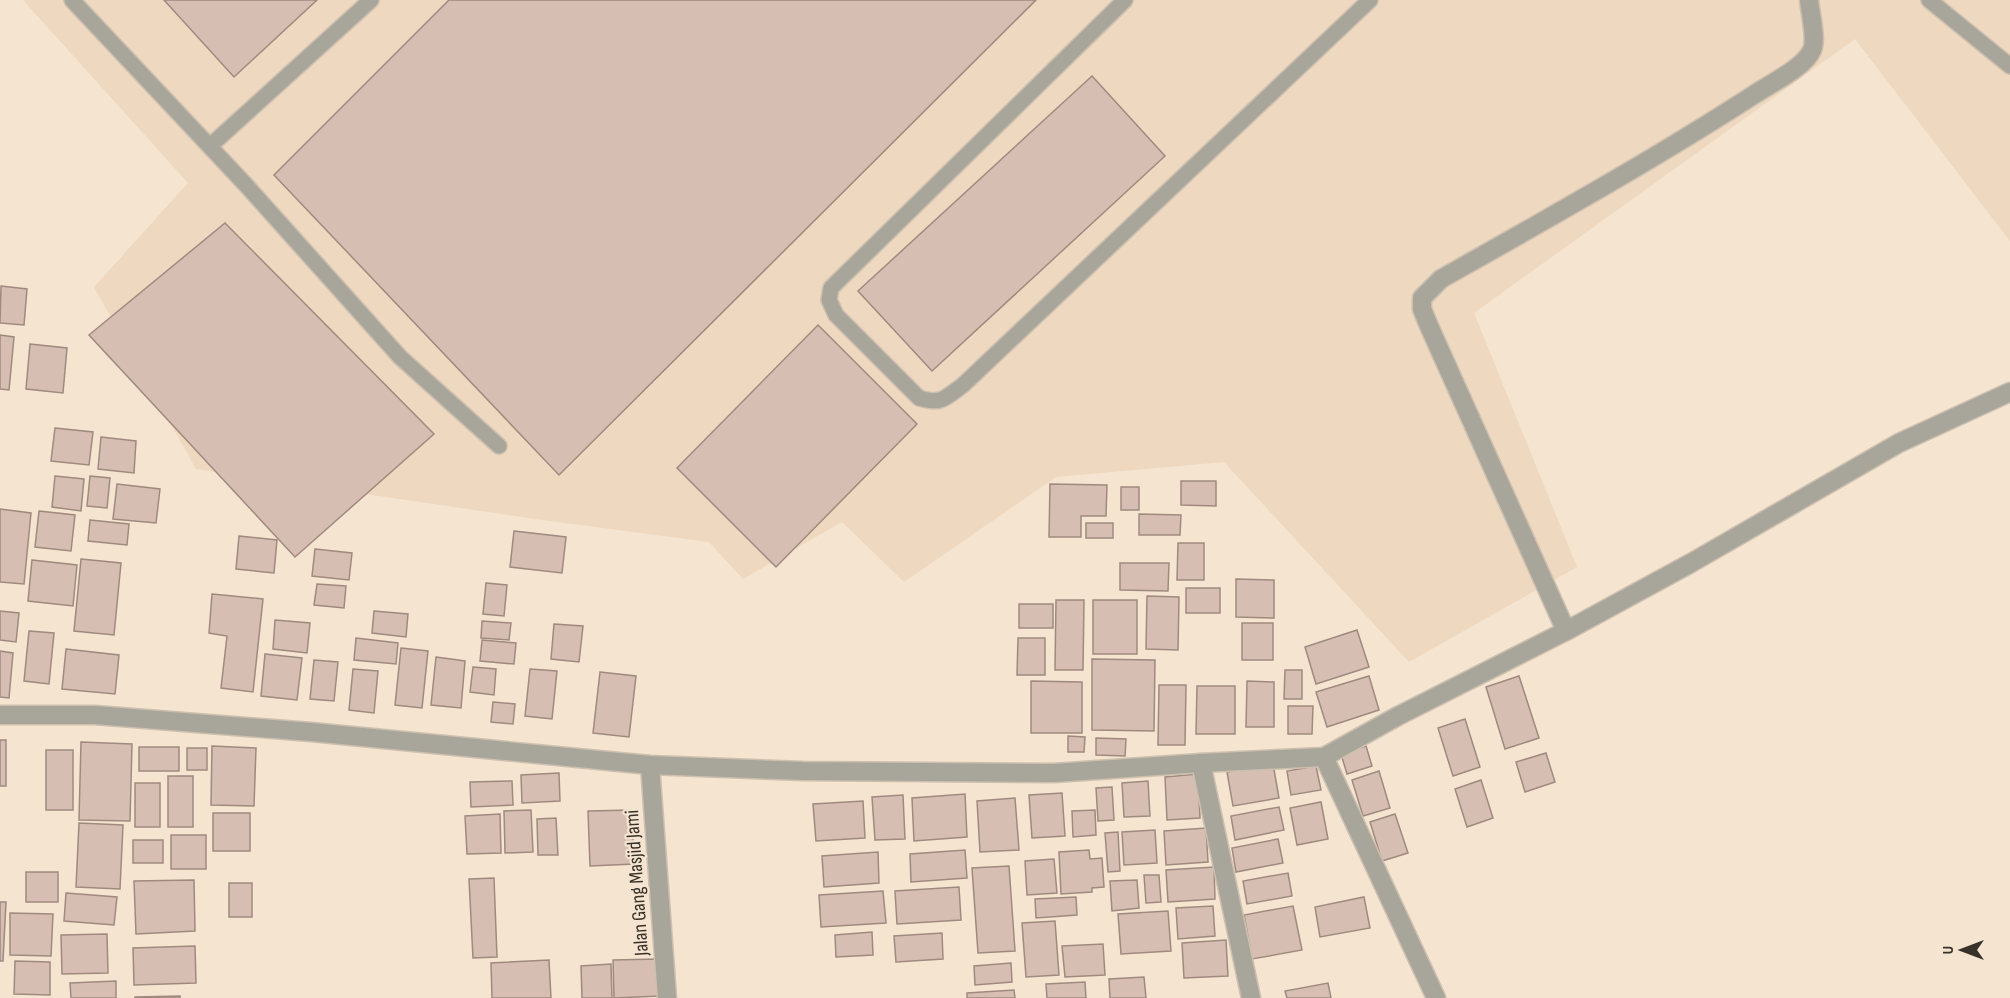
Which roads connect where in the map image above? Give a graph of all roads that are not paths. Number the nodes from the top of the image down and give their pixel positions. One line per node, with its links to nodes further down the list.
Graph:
1 (72, 0): 8 (lane)
2 (371, 0): 8 (lane)
3 (1125, 0): 4 (lane)
4 (1370, 0)
5 (1809, 0): 11 (street)
6 (1929, 0): 7 (lane)
7 (2010, 66)
8 (210, 146): 10 (lane)
9 (2010, 392): 11 (street)
10 (499, 446)
11 (1566, 631): 13 (street)
12 (0, 715): 15 (street)
13 (1324, 757): 14 (street); 18 (street)
14 (1201, 763): 15 (street); 17 (street)
15 (650, 765): 16 (street, Jalan Gang Masjid Jami)
16 (667, 998)
17 (1251, 998)
18 (1436, 998)

